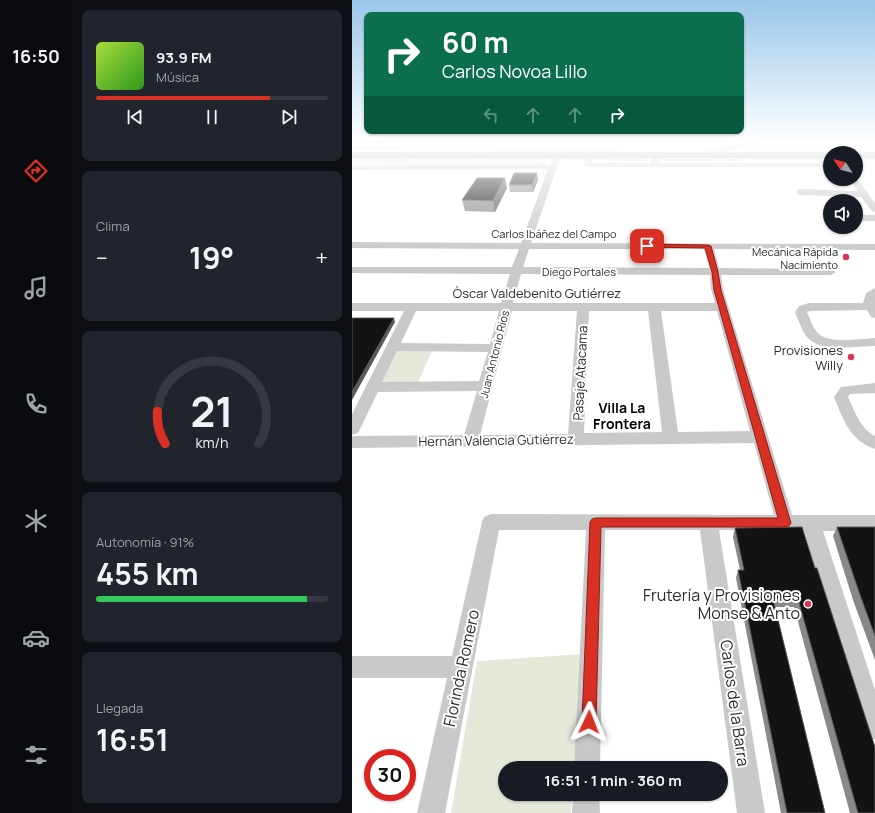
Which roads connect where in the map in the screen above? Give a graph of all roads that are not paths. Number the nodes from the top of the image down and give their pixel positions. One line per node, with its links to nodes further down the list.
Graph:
1 (548, 179): 9 (street, Juan Antonio Ríos)
2 (858, 186): 4 (street)
3 (800, 192): 4 (street)
4 (864, 194): 5 (street)
5 (875, 208)
6 (863, 218): 7 (street)
7 (875, 218)
8 (352, 245): 9 (street, Carlos Ibáñez del Campo)
9 (524, 245): 10 (street, Carlos Ibáñez del Campo); 13 (street, Juan Antonio Ríos)
10 (708, 246): 11 (street, Carlos Ibáñez del Campo); 14 (street)
11 (875, 247)
12 (352, 270): 13 (street, Diego Portales)
13 (516, 271): 14 (street, Diego Portales); 19 (street, Juan Antonio Ríos)
14 (715, 272): 15 (street, Diego Portales); 17 (street)
15 (830, 272)
16 (875, 291): 23 (street)
17 (722, 306): 21 (street, Òscar Valdebenito Gutiérrez); 31 (street)
18 (412, 307): 19 (street, Òscar Valdebenito Gutiérrez); 22 (street, Òscar Valdebenito Gutiérrez); 25 (street)
19 (506, 307): 20 (street, Òscar Valdebenito Gutiérrez); 26 (street, Juan Antonio Ríos)
20 (583, 307): 21 (street, Òscar Valdebenito Gutiérrez); 33 (street, Pasaje Atacama)
21 (654, 307): 32 (street)
22 (352, 308)
23 (872, 310): 24 (street)
24 (875, 342)
25 (393, 347): 26 (street); 28 (street)
26 (496, 348): 27 (street, Juan Antonio Ríos)
27 (486, 386): 28 (street); 34 (street, Juan Antonio Ríos)
28 (373, 387): 30 (street)
29 (875, 388): 36 (street)
30 (352, 429)
31 (760, 437): 32 (street, Hernán Valencia Gutiérrez); 39 (street)
32 (671, 438): 33 (street, Hernán Valencia Gutiérrez)
33 (576, 439): 34 (street, Hernán Valencia Gutiérrez)
34 (471, 440): 35 (street, Hernán Valencia Gutiérrez)
35 (352, 442)
36 (875, 443)
37 (596, 522): 38 (street); 43 (street, Florinda Romero); 45 (street)
38 (708, 522): 39 (street); 49 (street, Carlos de la Barra)
39 (785, 523): 40 (street)
40 (811, 523): 41 (street); 44 (street)
41 (875, 523)
42 (352, 667): 43 (street)
43 (460, 667): 47 (street, Florinda Romero)
44 (875, 728)
45 (587, 761)
46 (586, 801): 48 (street)
47 (430, 813)
48 (586, 813)
49 (751, 813)

